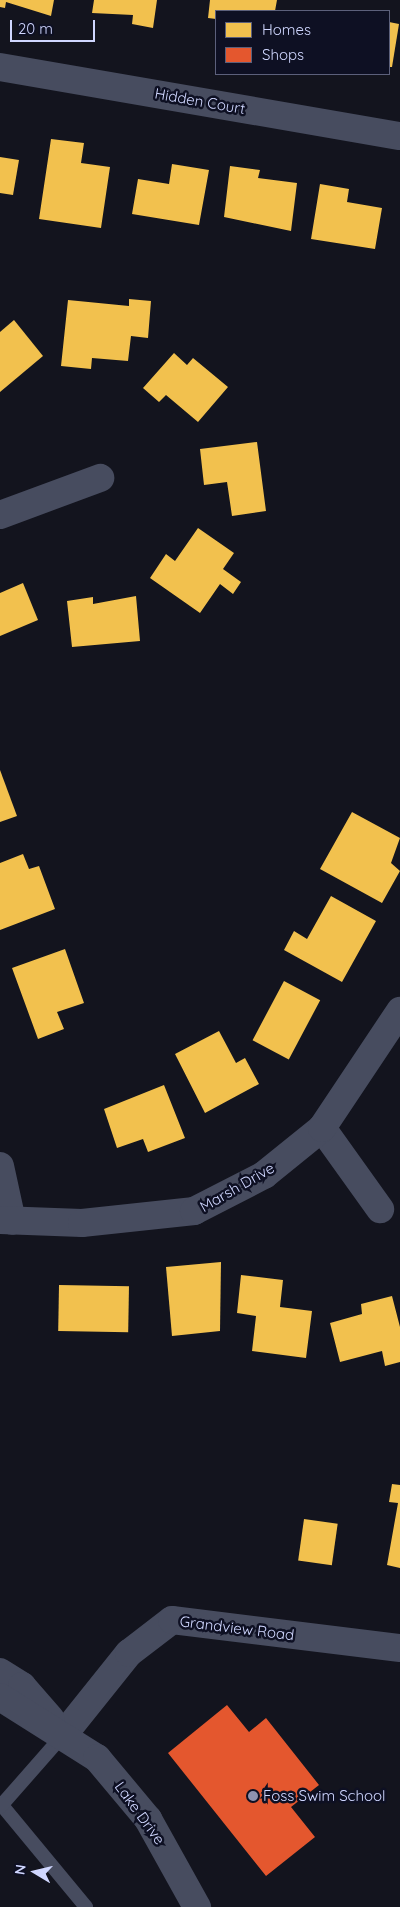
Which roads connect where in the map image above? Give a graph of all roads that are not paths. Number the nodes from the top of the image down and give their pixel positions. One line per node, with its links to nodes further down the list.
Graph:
1 (0, 66): 2 (street, Hidden Court)
2 (400, 136)
3 (100, 478): 4 (street)
4 (0, 515)
5 (400, 1012): 6 (street, Marsh Drive)
6 (322, 1128): 8 (street); 9 (street, Marsh Drive)
7 (0, 1166): 9 (street)
8 (380, 1210)
9 (6, 1220)
10 (400, 1648): 13 (street, Grandview Road)
11 (0, 1672): 13 (street)
12 (0, 1697): 13 (street)
13 (64, 1734): 14 (lane); 16 (street, Lake Drive)
14 (1, 1805): 15 (lane)
15 (86, 1907)
16 (197, 1907)

